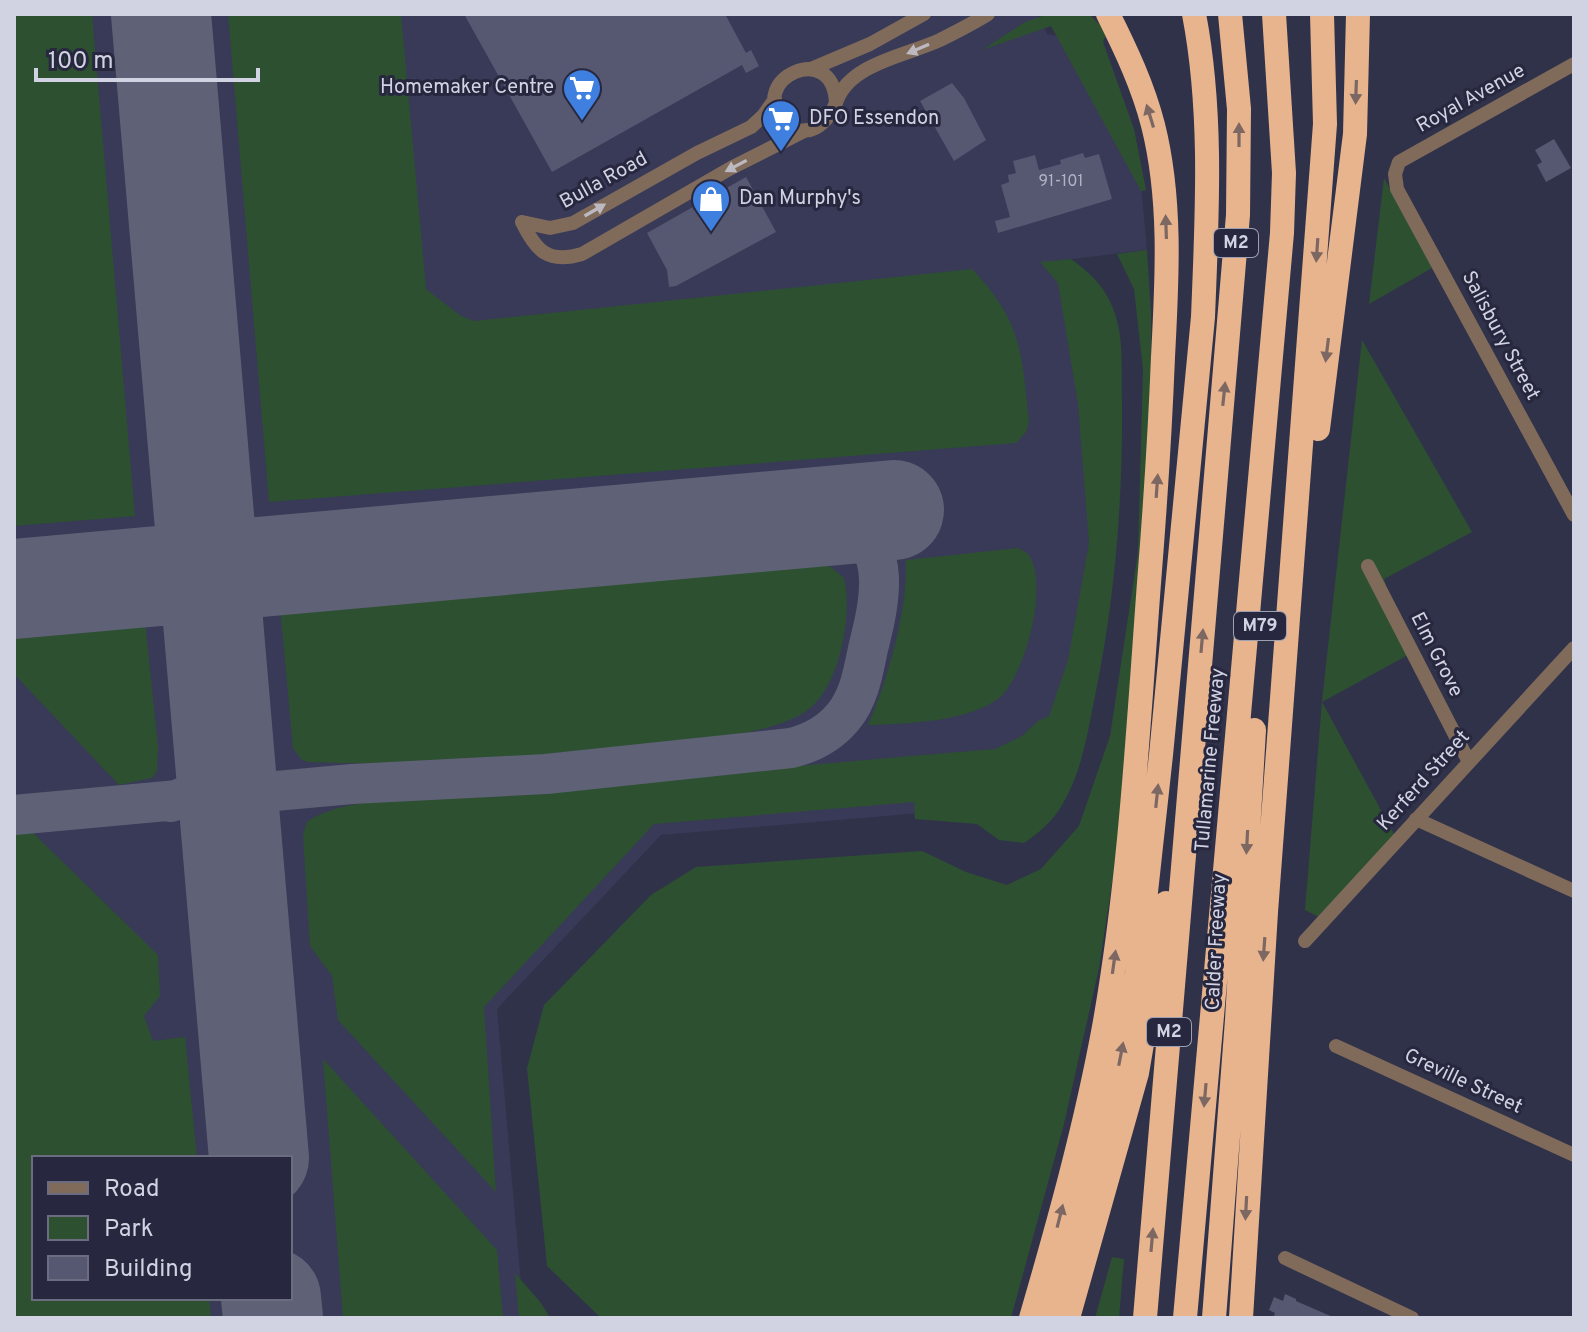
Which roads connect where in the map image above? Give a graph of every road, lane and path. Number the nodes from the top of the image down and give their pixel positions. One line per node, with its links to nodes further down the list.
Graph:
1 (924, 14): 10 (street)
2 (988, 14): 12 (street, one-way to 12)
3 (1108, 14): 21 (highway, one-way to 3)
4 (1194, 14): 16 (highway)
5 (1230, 14): 20 (highway, Tullamarine Freeway / M2, one-way to 5)
6 (1274, 14): 15 (highway, Tullamarine Freeway / M2)
7 (1322, 14): 23 (highway, one-way to 23)
8 (1358, 14): 23 (highway, one-way to 23)
9 (1574, 64): 14 (street, Royal Avenue)
10 (811, 69): 11 (street); 12 (street)
11 (775, 99): 13 (street); 13 (street, Bulla Road, one-way to 11)
12 (836, 103): 13 (street)
13 (806, 130)
14 (1395, 174): 17 (street, Salisbury Street)
15 (1282, 233): 34 (highway, Tullamarine Freeway / M2, one-way to 34); 35 (highway, Calder Freeway / M79, one-way to 35)
16 (1206, 247): 21 (highway); 31 (highway, one-way to 16)
17 (1574, 515)
18 (1368, 566): 22 (street, Elm Grove)
19 (1574, 648): 22 (street, Kerferd Street)
20 (1192, 747): 32 (highway); 33 (highway, Tullamarine Freeway / M2, one-way to 20)
21 (1135, 759): 30 (highway, one-way to 21)
22 (1469, 762): 24 (street, Kerferd Street)
23 (1276, 787): 36 (highway, one-way to 36)
24 (1416, 819): 25 (street); 26 (street, Kerferd Street)
25 (1574, 891)
26 (1305, 941)
27 (1336, 1046): 28 (street, Greville Street)
28 (1574, 1155)
29 (1285, 1258): 37 (street)
30 (1031, 1318)
31 (1049, 1318)
32 (1068, 1318)
33 (1145, 1318)
34 (1185, 1318)
35 (1214, 1318)
36 (1241, 1318)
37 (1412, 1318)

